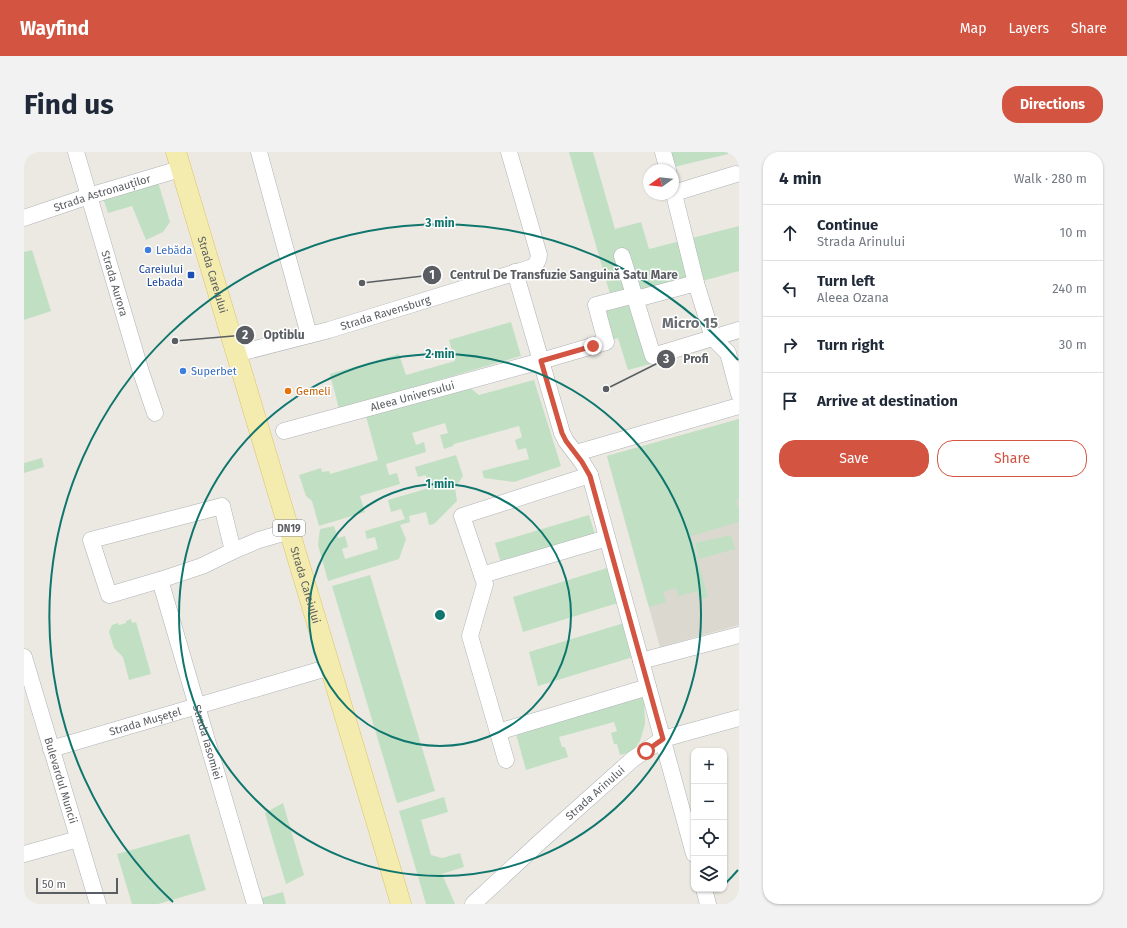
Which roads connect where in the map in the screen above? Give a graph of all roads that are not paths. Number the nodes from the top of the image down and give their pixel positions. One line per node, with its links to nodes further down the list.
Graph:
1 (76, 152): 9 (street, Strada Aurora)
2 (259, 152): 17 (street)
3 (509, 152): 13 (street, Strada Ravensburg)
4 (663, 152): 6 (street)
5 (178, 160): 9 (street, Strada Astronauților); 19 (main road, Strada Careiului / DN19)
6 (666, 164)
7 (736, 174): 8 (street)
8 (679, 189)
9 (89, 196): 11 (street, Strada Astronauților); 23 (street, Strada Aurora)
10 (675, 200): 14 (street)
11 (24, 218)
12 (622, 256): 15 (street)
13 (515, 272): 17 (street, Strada Ravensburg); 20 (street)
14 (696, 283): 15 (street); 18 (street)
15 (635, 297): 18 (street); 20 (street, Aleea Universului)
16 (739, 330): 18 (street)
17 (309, 335): 19 (street, Strada Ravensburg)
18 (713, 338): 21 (street)
19 (236, 354): 27 (main road, Strada Careiului / DN19)
20 (541, 361): 24 (street, Aleea Universului); 25 (street)
21 (739, 394)
22 (739, 406): 25 (street)
23 (156, 414)
24 (284, 431)
25 (576, 453): 26 (street)
26 (590, 476): 28 (street); 30 (street)
27 (290, 531): 29 (street); 35 (main road, Strada Careiului / DN19)
28 (607, 538): 30 (street); 34 (street)
29 (233, 551): 31 (street); 31 (street)
30 (482, 575): 39 (street)
31 (160, 580): 37 (street, Strada Iasomiei)
32 (739, 635): 34 (street)
33 (24, 657): 41 (street, Bulevardul Muncii)
34 (641, 661): 36 (street)
35 (330, 667): 37 (street, Strada Mușețel); 49 (main road, Strada Careiului / DN19)
36 (648, 687): 39 (street); 40 (street)
37 (198, 706): 41 (street, Strada Mușețel); 48 (street, Strada Iasomiei)
38 (739, 718): 40 (street, Strada Arinului)
39 (498, 732): 42 (street)
40 (663, 739): 44 (street); 50 (street, Strada Arinului)
41 (52, 748): 43 (street, Bulevardul Muncii)
42 (506, 760)
43 (78, 839): 45 (street); 47 (street, Bulevardul Muncii)
44 (691, 843)
45 (24, 854)
46 (705, 892): 51 (street)
47 (98, 904)
48 (255, 904)
49 (402, 904)
50 (473, 904)
51 (708, 904)

